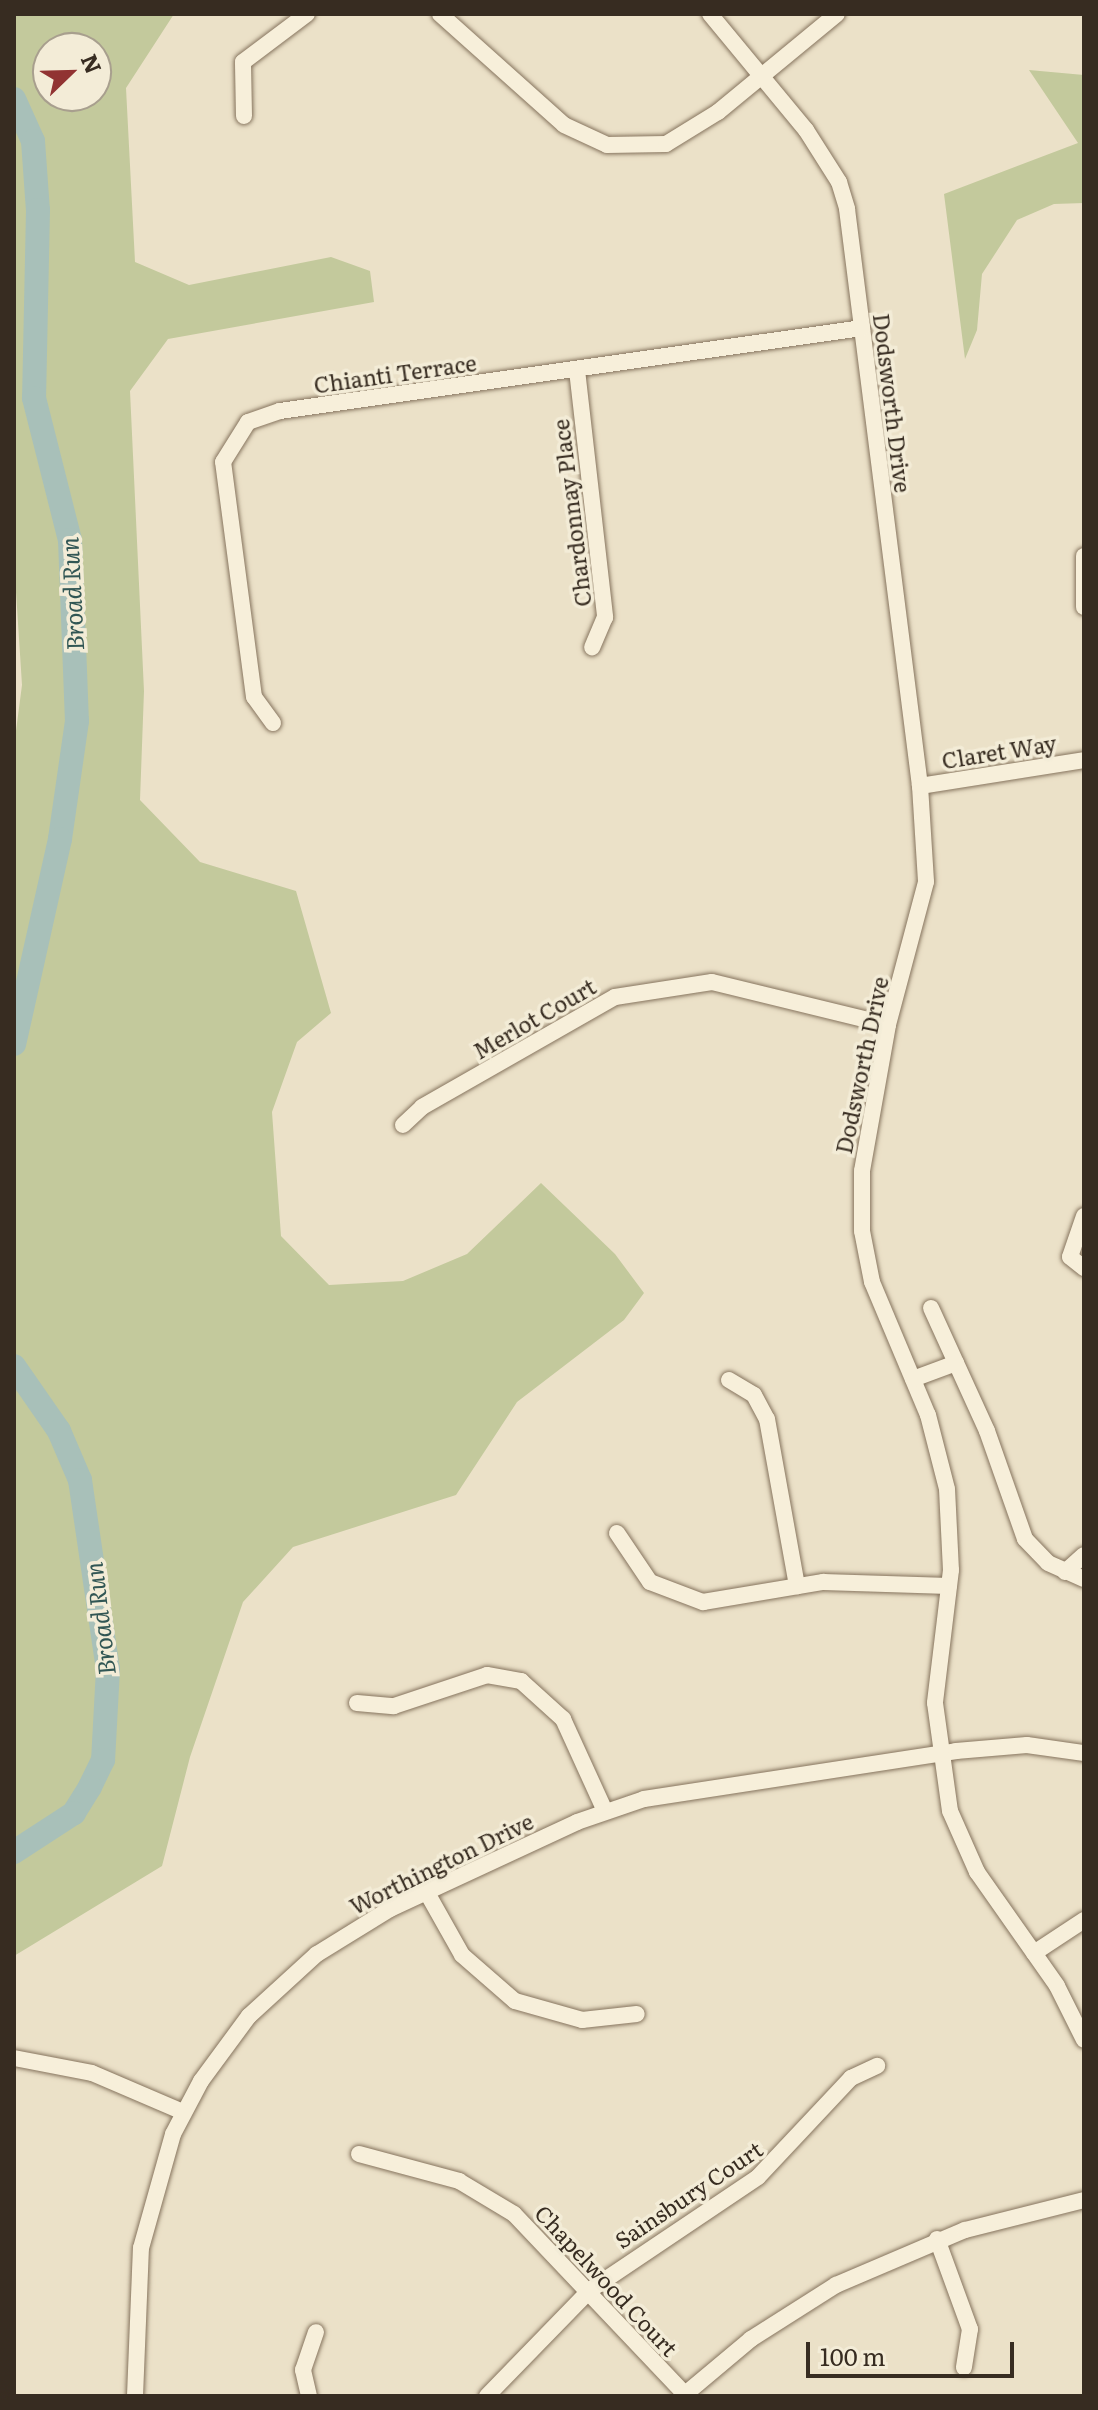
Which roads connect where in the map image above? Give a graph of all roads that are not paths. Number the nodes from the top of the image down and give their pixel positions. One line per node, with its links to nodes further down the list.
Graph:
1 (307, 14): 6 (street)
2 (440, 14): 5 (street)
3 (710, 14): 5 (street, Dodsworth Drive)
4 (837, 14): 5 (street)
5 (760, 78): 7 (street, Dodsworth Drive)
6 (244, 116)
7 (862, 328): 8 (street, Chianti Terrace); 14 (street, Dodsworth Drive)
8 (577, 370): 11 (street, Chardonnay Place); 12 (street, Chianti Terrace)
9 (1084, 556): 10 (street)
10 (1084, 607)
11 (592, 647)
12 (273, 723)
13 (1084, 760): 14 (street, Claret Way)
14 (920, 786): 15 (street, Dodsworth Drive)
15 (888, 1025): 16 (street, Merlot Court); 21 (street, Dodsworth Drive)
16 (403, 1125)
17 (1084, 1216): 18 (street)
18 (1084, 1268)
19 (931, 1308): 20 (street)
20 (956, 1363): 21 (street); 25 (street)
21 (913, 1379): 28 (street, Dodsworth Drive)
22 (729, 1380): 27 (street)
23 (617, 1533): 27 (street)
24 (1084, 1555): 25 (street)
25 (1065, 1572): 26 (street)
26 (1084, 1579)
27 (797, 1586): 28 (street)
28 (949, 1586): 30 (street, Dodsworth Drive)
29 (357, 1703): 32 (street)
30 (937, 1753): 31 (street, Worthington Drive); 32 (street, Worthington Drive); 35 (street, Dodsworth Drive)
31 (1084, 1753)
32 (605, 1811): 33 (street, Worthington Drive)
33 (426, 1891): 36 (street); 40 (street, Worthington Drive)
34 (1084, 1920): 35 (street)
35 (1034, 1953): 37 (street, Dodsworth Drive)
36 (637, 2014)
37 (1084, 2040)
38 (14, 2058): 40 (street)
39 (877, 2066): 44 (street, Sainsbury Court)
40 (183, 2112): 48 (street, Worthington Drive)
41 (359, 2154): 44 (street, Chapelwood Court)
42 (1084, 2200): 43 (street)
43 (937, 2239): 46 (street); 47 (street)
44 (590, 2290): 47 (street, Chapelwood Court); 50 (street, Sainsbury Court)
45 (316, 2332): 49 (street)
46 (964, 2368)
47 (684, 2395)
48 (135, 2396)
49 (309, 2396)
50 (487, 2396)

